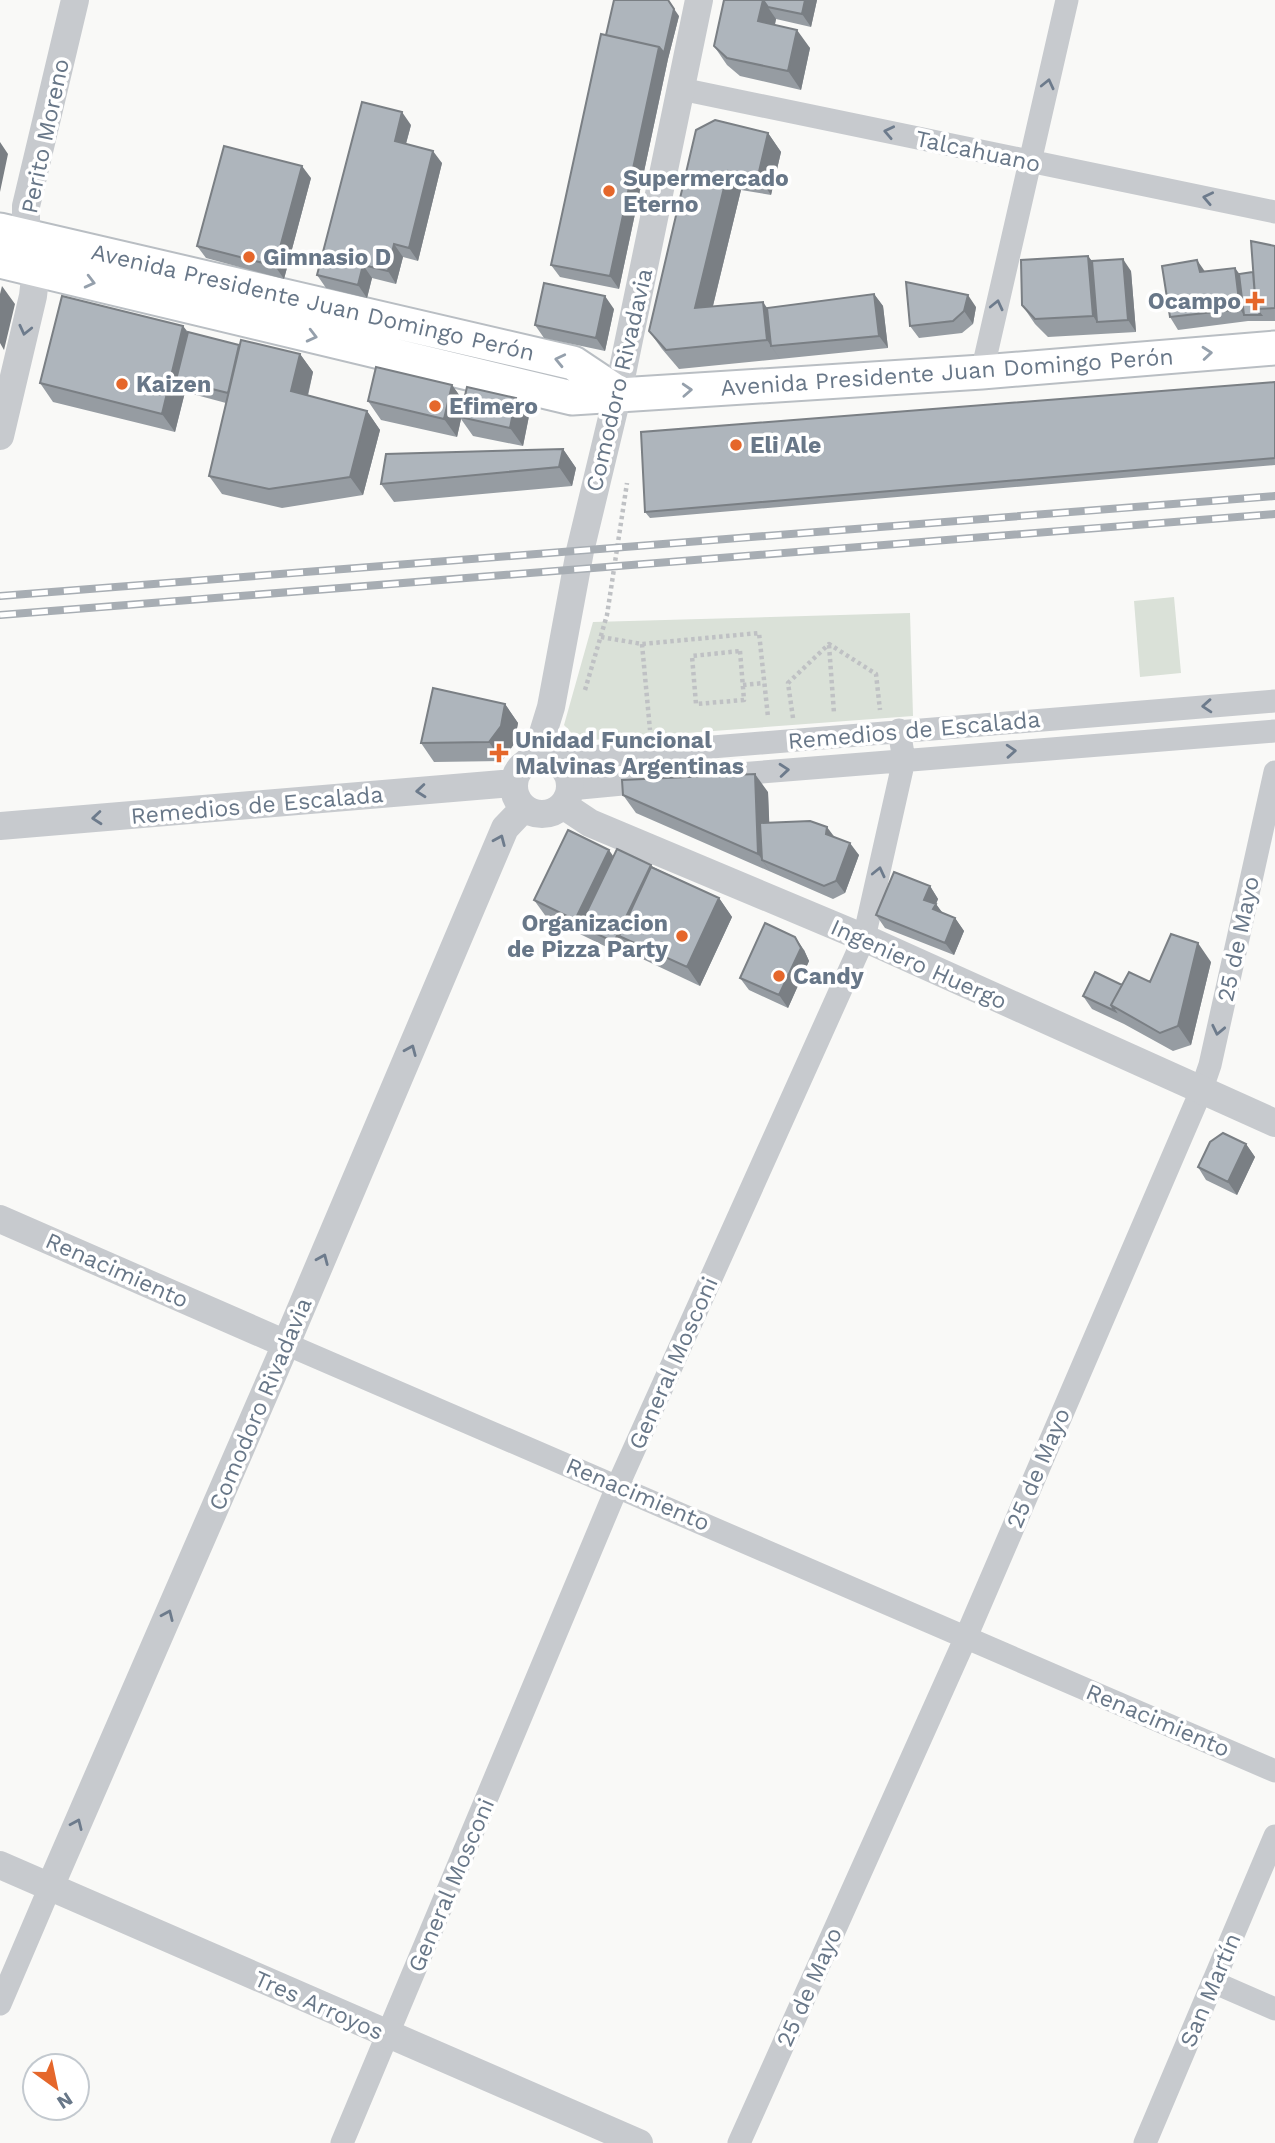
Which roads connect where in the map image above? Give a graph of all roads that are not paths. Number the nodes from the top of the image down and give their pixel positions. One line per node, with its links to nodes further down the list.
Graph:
1 (75, 0): 7 (street, Perito Moreno)
2 (699, 0): 4 (street, Comodoro Rivadavia)
3 (1067, 0): 5 (street, one-way to 3)
4 (681, 89): 5 (street, Talcahuano, one-way to 4); 12 (street, Comodoro Rivadavia)
5 (1031, 162): 6 (street, Talcahuano, one-way to 5); 11 (street, one-way to 5)
6 (1275, 212)
7 (13, 232): 9 (street, Perito Moreno); 12 (main road, Avenida Presidente Juan Domingo Perón, one-way to 7)
8 (0, 261): 9 (main road, Avenida Presidente Juan Domingo Perón)
9 (36, 269): 12 (main road, Avenida Presidente Juan Domingo Perón, one-way to 12); 13 (street, Perito Moreno, one-way to 13)
10 (1275, 348): 11 (main road, Avenida Presidente Juan Domingo Perón, one-way to 10)
11 (982, 372): 12 (main road, Avenida Presidente Juan Domingo Perón, one-way to 11)
12 (618, 393): 17 (street, Comodoro Rivadavia)
13 (0, 436)
14 (1275, 701): 15 (street, Remedios de Escalada, one-way to 15)
15 (896, 720): 17 (street, Remedios de Escalada); 18 (street, General Mosconi)
16 (1275, 731): 18 (street, Remedios de Escalada, one-way to 16)
17 (544, 759): 20 (street); 21 (street)
18 (904, 760): 21 (street, Remedios de Escalada, one-way to 18); 23 (street, General Mosconi, one-way to 18)
19 (1275, 772): 24 (street, 25 de Mayo, one-way to 24)
20 (519, 796): 21 (street); 22 (street, Remedios de Escalada, one-way to 22); 27 (street, Comodoro Rivadavia, one-way to 20)
21 (566, 797): 23 (street, Ingeniero Huergo)
22 (0, 826)
23 (864, 938): 24 (street, Ingeniero Huergo); 28 (street, General Mosconi)
24 (1201, 1091): 25 (street, Ingeniero Huergo); 29 (street, 25 de Mayo)
25 (1275, 1123)
26 (0, 1219): 27 (street, Renacimiento)
27 (286, 1345): 28 (street, Renacimiento); 33 (street, Comodoro Rivadavia, one-way to 27)
28 (618, 1485): 29 (street, Renacimiento); 37 (street, General Mosconi)
29 (966, 1637): 30 (street, Renacimiento); 40 (street, 25 de Mayo)
30 (1275, 1770)
31 (1275, 1836): 34 (street, San Martín)
32 (0, 1865): 33 (street, Tres Arroyos)
33 (50, 1886): 35 (street, Comodoro Rivadavia); 37 (street, Tres Arroyos)
34 (1213, 1982): 36 (street); 41 (street, San Martín)
35 (0, 2004)
36 (1275, 2009)
37 (388, 2035): 38 (street, General Mosconi); 39 (street, Tres Arroyos)
38 (342, 2143)
39 (639, 2143)
40 (739, 2143)
41 (1145, 2143)

